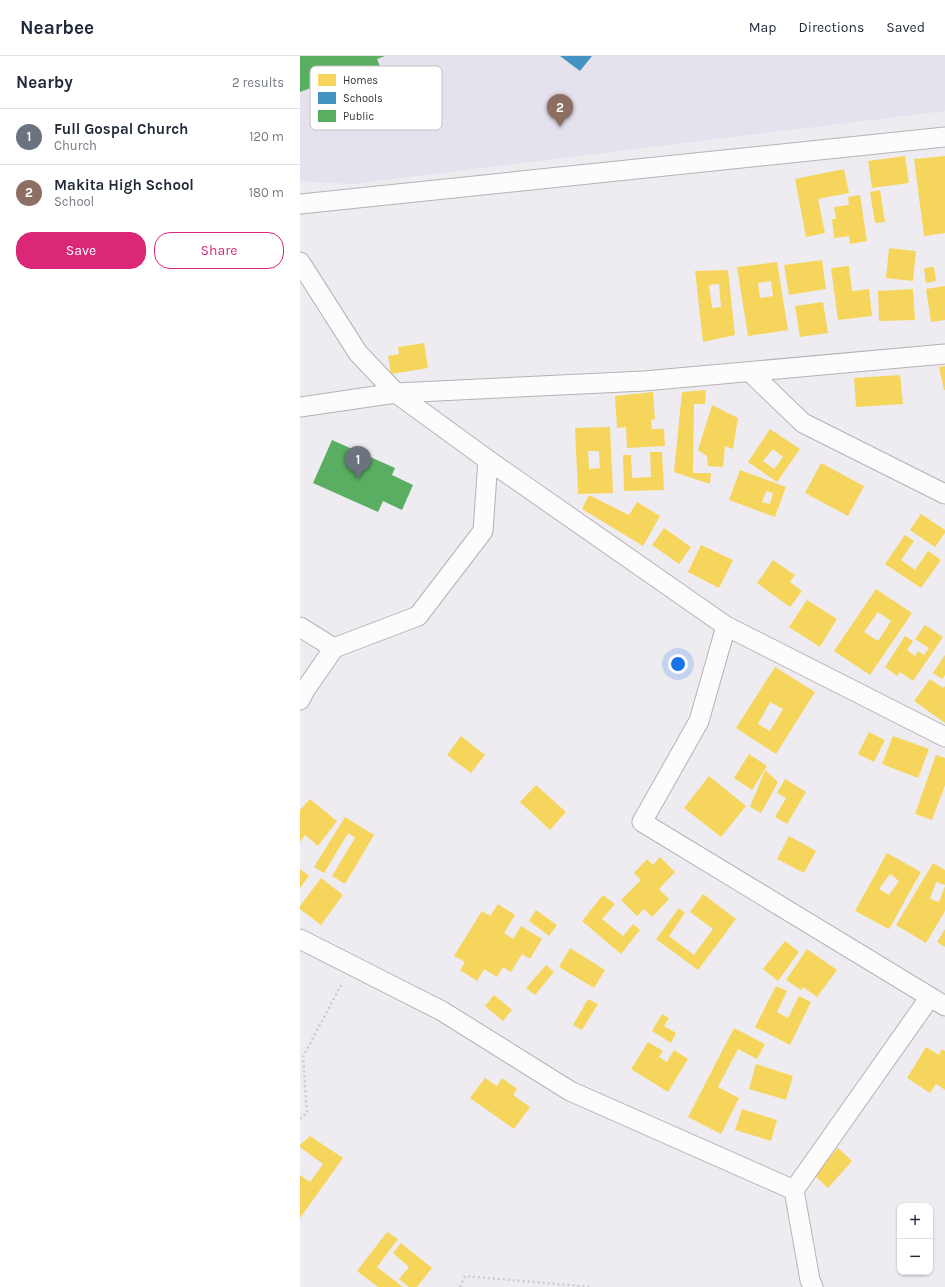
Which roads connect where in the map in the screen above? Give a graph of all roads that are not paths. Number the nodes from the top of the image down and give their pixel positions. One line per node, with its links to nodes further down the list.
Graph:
1 (945, 137): 2 (street)
2 (300, 204)
3 (300, 262): 6 (street)
4 (945, 354): 5 (street)
5 (750, 372): 6 (street); 9 (street)
6 (396, 393): 7 (street); 8 (street)
7 (300, 407)
8 (488, 460): 10 (street); 12 (street)
9 (945, 494)
10 (726, 626): 14 (street); 16 (street)
11 (300, 627): 12 (street)
12 (334, 648): 13 (street)
13 (300, 700)
14 (945, 737)
15 (300, 939): 17 (street)
16 (938, 1001): 17 (street)
17 (794, 1190): 18 (street)
18 (813, 1287)

